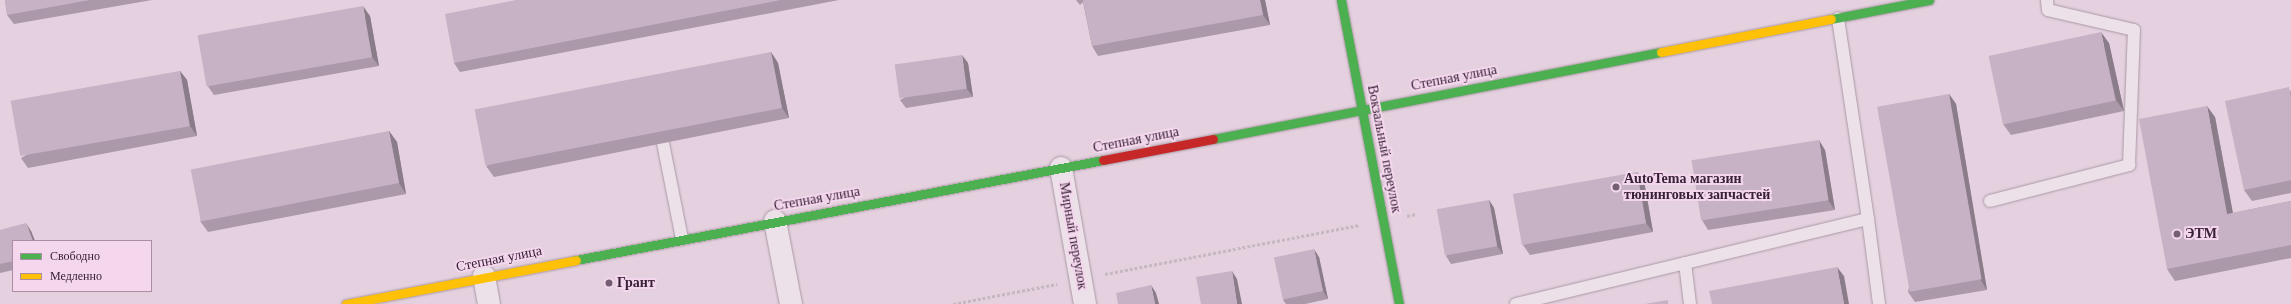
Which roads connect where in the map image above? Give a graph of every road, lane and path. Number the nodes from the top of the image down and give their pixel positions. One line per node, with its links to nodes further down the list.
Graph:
1 (1341, 0): 5 (main road, Вокзальный переулок)
2 (1930, 0): 4 (main road, Степная улица)
3 (2047, 0): 8 (lane)
4 (1838, 18): 5 (main road, Степная улица); 10 (lane)
5 (1362, 110): 7 (main road, Степная улица); 11 (main road, Вокзальный переулок)
6 (663, 143): 13 (lane)
7 (1061, 168): 12 (main road, Степная улица); 16 (street, Мирный переулок)
8 (1990, 201)
9 (1416, 214): 11 (path)
10 (1868, 219): 14 (lane); 25 (lane)
11 (1383, 220): 16 (path); 22 (main road, Вокзальный переулок)
12 (775, 221): 13 (main road, Степная улица); 19 (street)
13 (682, 239): 15 (main road, Степная улица)
14 (1685, 263): 23 (lane); 24 (lane)
15 (484, 276): 17 (main road, Степная улица); 18 (street)
16 (1081, 279): 20 (path); 21 (street, Мирный переулок)
17 (346, 304)
18 (489, 304)
19 (791, 304)
20 (953, 304)
21 (1085, 304)
22 (1399, 304)
23 (1516, 304)
24 (1690, 304)
25 (1879, 304)

